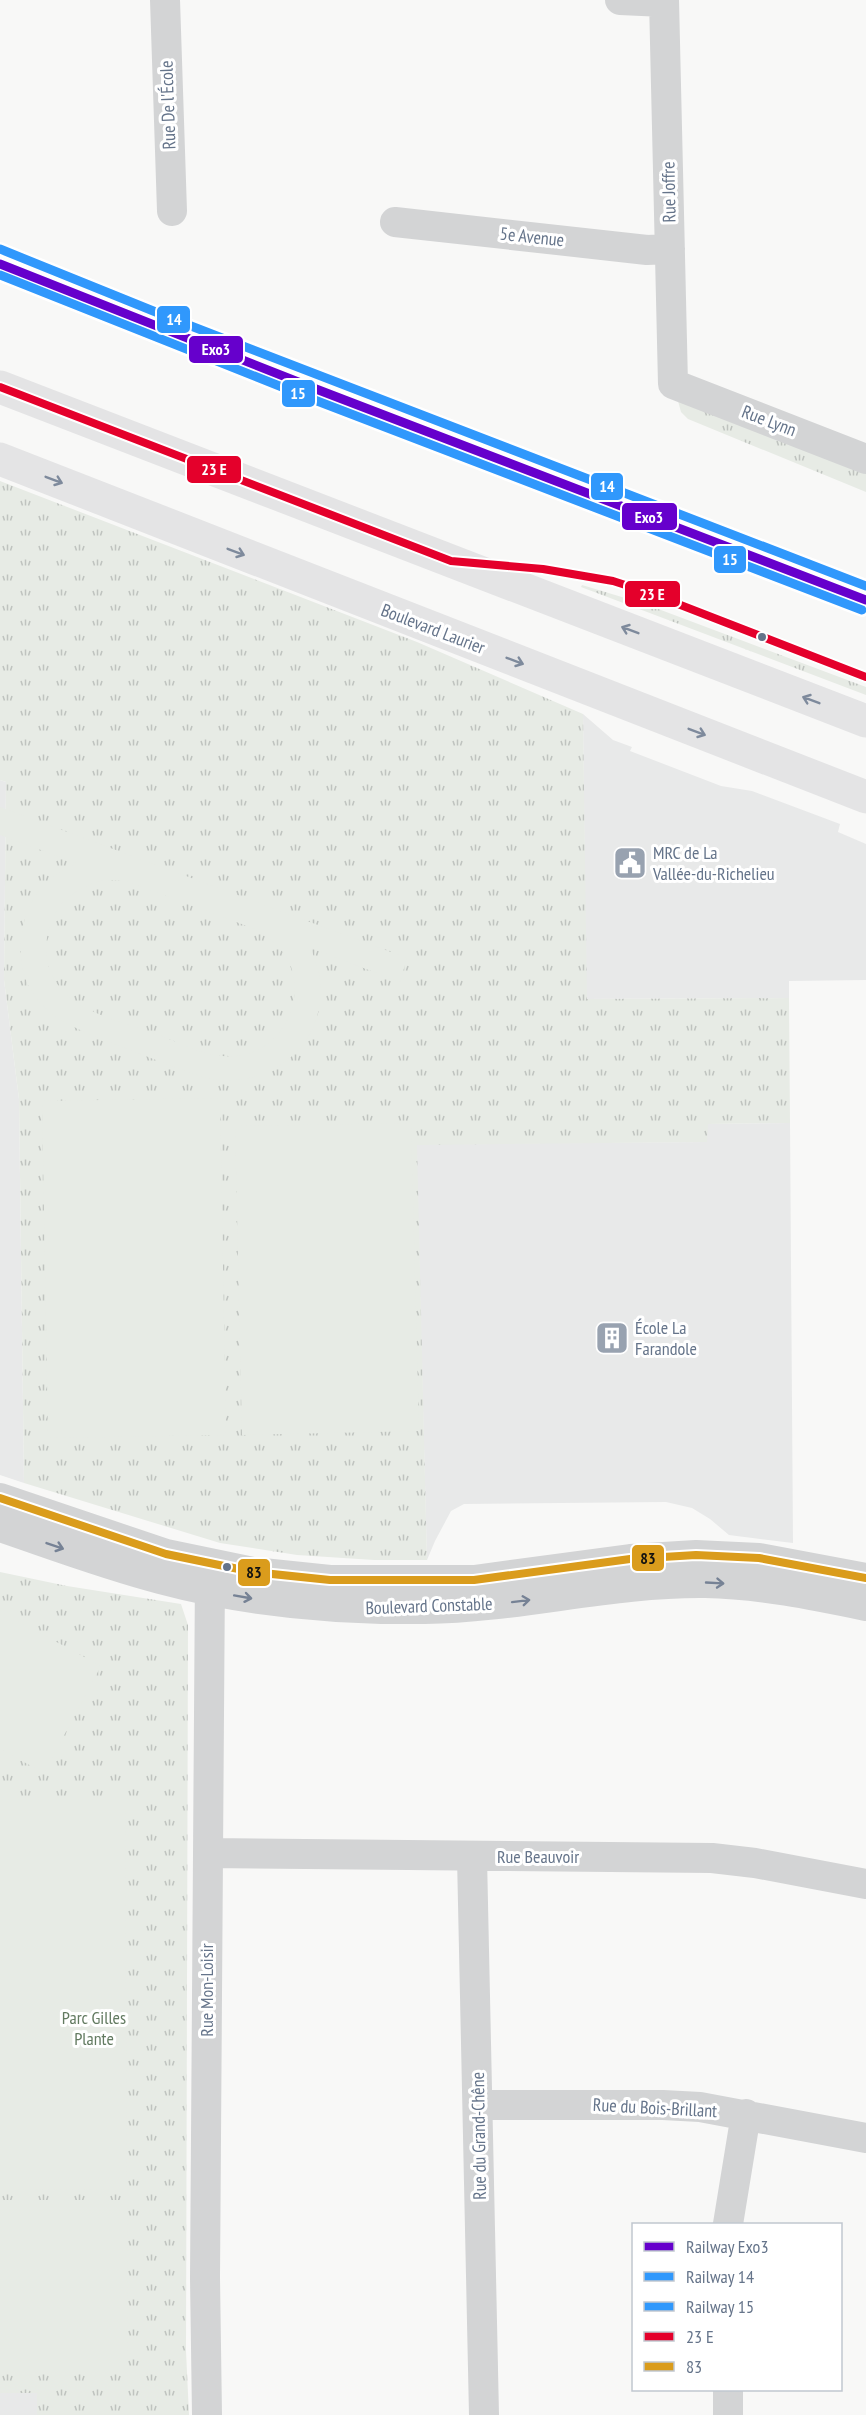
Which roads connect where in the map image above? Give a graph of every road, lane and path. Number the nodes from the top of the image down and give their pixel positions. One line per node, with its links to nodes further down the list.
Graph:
1 (165, 0): 4 (street, Rue De l'École)
2 (620, 0): 3 (street)
3 (664, 1): 6 (street, Rue Joffre)
4 (172, 211)
5 (394, 222): 6 (street, 5e Avenue)
6 (670, 249): 7 (street, Rue Joffre)
7 (673, 384): 10 (street, Rue Lynn)
8 (0, 387): 11 (main road, one-way to 8)
9 (0, 459): 12 (main road, Boulevard Laurier, one-way to 12)
10 (866, 459)
11 (866, 721)
12 (866, 797)
13 (1, 1510): 14 (street, Boulevard Constable)
14 (209, 1578): 15 (street, Boulevard Constable); 16 (street, Boulevard Constable, one-way to 16); 17 (street, Rue Mon-Loisir)
15 (866, 1578)
16 (866, 1606)
17 (208, 1853): 18 (street, Rue Beauvoir); 25 (street, Rue Mon-Loisir)
18 (472, 1857): 19 (street, Rue Beauvoir); 20 (street, Rue du Grand-Chêne)
19 (866, 1884)
20 (478, 2105): 21 (street, Rue du Bois-Brillant); 26 (street, Rue du Grand-Chêne)
21 (746, 2114): 22 (street, Rue du Bois-Brillant); 23 (street)
22 (866, 2138)
23 (728, 2223)
24 (728, 2391): 27 (street)
25 (207, 2415)
26 (484, 2415)
27 (728, 2415)

